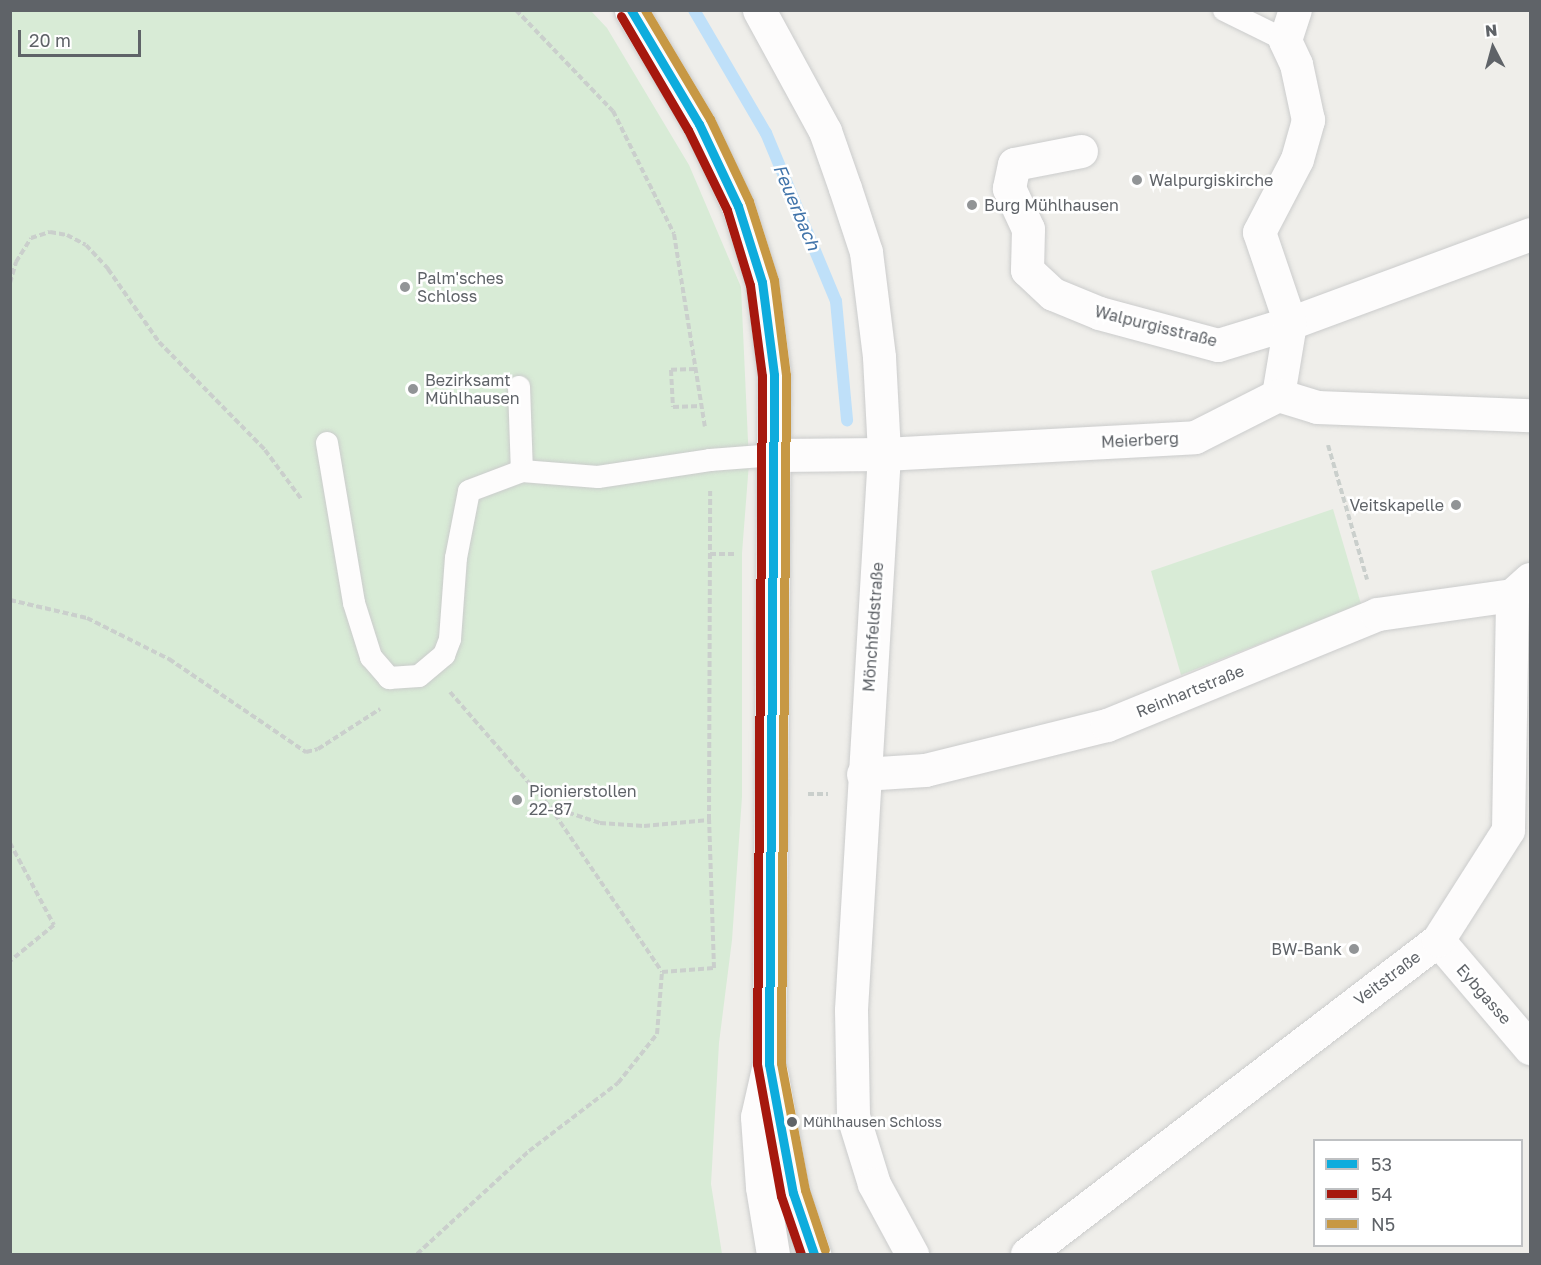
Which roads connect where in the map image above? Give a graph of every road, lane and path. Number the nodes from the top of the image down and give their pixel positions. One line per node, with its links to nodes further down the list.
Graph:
1 (516, 10): 10 (path)
2 (631, 10): 18 (street)
3 (759, 10): 17 (street, Mönchfeldstraße)
4 (1224, 10): 5 (lane)
5 (1290, 25): 9 (street)
6 (1081, 151): 9 (street, Walpurgisstraße)
7 (1530, 234): 9 (street, Walpurgisstraße)
8 (10, 283): 21 (path)
9 (1290, 323): 12 (street)
10 (695, 369): 13 (path); 13 (path)
11 (519, 387): 20 (lane)
12 (1278, 395): 14 (street); 17 (street, Meierberg)
13 (701, 406): 19 (path)
14 (1317, 407): 15 (street); 24 (path)
15 (1530, 415)
16 (327, 443): 26 (lane)
17 (884, 454): 18 (street, Meierberg); 28 (street, Mönchfeldstraße)
18 (775, 455): 19 (lane); 29 (street)
19 (710, 460): 20 (lane); 31 (path)
20 (522, 471): 26 (lane)
21 (304, 502)
22 (1521, 587): 24 (street, Reinhartstraße); 25 (street, Veitstraße)
23 (10, 600): 27 (path)
24 (1377, 614): 28 (street, Reinhartstraße)
25 (1521, 647): 33 (street, Veitstraße)
26 (430, 668): 30 (path)
27 (373, 716)
28 (862, 785): 29 (path); 41 (street, Mönchfeldstraße)
29 (772, 793): 37 (street)
30 (550, 807): 31 (path); 35 (path)
31 (709, 820): 35 (path)
32 (10, 843): 34 (path)
33 (1438, 940): 36 (street, Eybgasse); 42 (street, Veitstraße)
34 (10, 961)
35 (662, 972): 38 (path)
36 (1530, 1048)
37 (769, 1064): 39 (street); 40 (street)
38 (417, 1254)
39 (773, 1254)
40 (814, 1254)
41 (912, 1254)
42 (1027, 1254)

